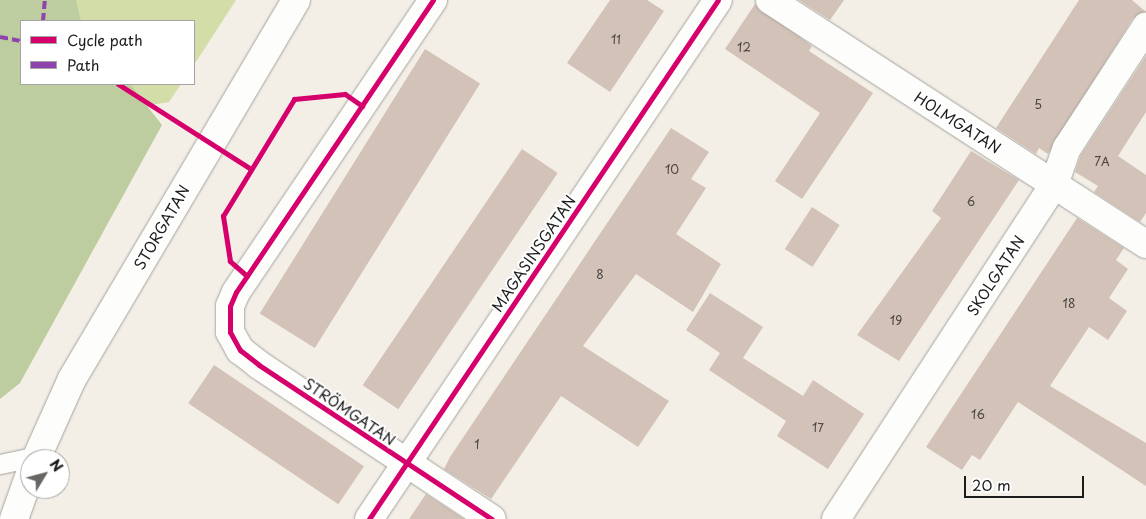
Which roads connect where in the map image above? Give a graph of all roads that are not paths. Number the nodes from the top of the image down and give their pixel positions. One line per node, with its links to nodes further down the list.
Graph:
1 (296, 0): 8 (street, STORGATAN)
2 (433, 0): 11 (street, STRÖMGATAN)
3 (718, 0): 11 (street, MAGASINSGATAN)
4 (770, 0): 6 (street, HOLMGATAN)
5 (1146, 27): 6 (street, SKOLGATAN)
6 (1054, 185): 7 (street, HOLMGATAN); 16 (street, SKOLGATAN)
7 (1146, 244)
8 (40, 449)
9 (20, 463): 10 (lane)
10 (0, 464)
11 (406, 464): 14 (street, MAGASINSGATAN); 15 (street, STRÖMGATAN)
12 (21, 499): 13 (street, STORGATAN)
13 (14, 519)
14 (369, 519)
15 (492, 519)
16 (836, 519)

